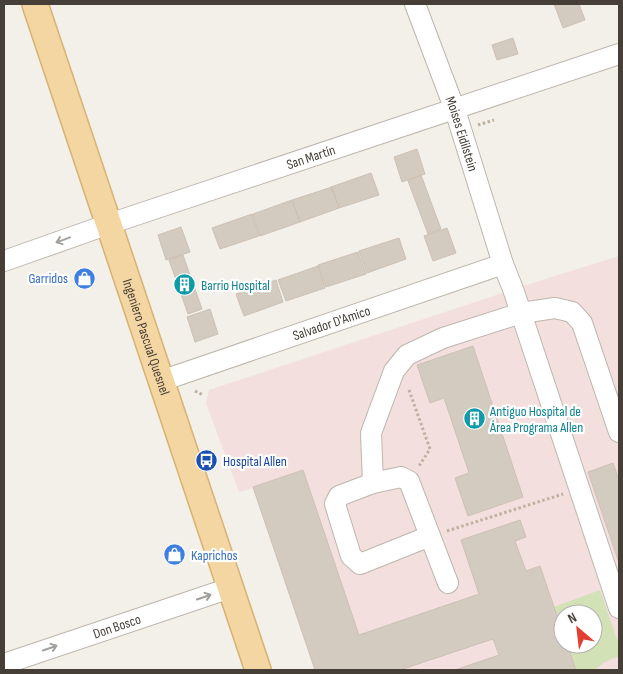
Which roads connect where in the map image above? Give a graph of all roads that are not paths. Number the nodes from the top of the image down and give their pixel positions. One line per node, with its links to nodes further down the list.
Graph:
1 (35, 4): 5 (main road, Ingeniero Pascual Quesnel)
2 (415, 4): 4 (street, Moises Eidilstein)
3 (619, 54): 4 (street, San Martín)
4 (455, 110): 5 (street, San Martín); 7 (street, Moises Eidilstein)
5 (108, 224): 6 (street, San Martín, one-way to 6); 9 (main road, Ingeniero Pascual Quesnel)
6 (4, 262)
7 (503, 264): 8 (street, Moises Eidilstein); 9 (street, Salvador D'Amico)
8 (521, 313): 10 (street); 11 (street); 15 (street, Moises Eidilstein)
9 (161, 380): 14 (main road, Ingeniero Pascual Quesnel)
10 (619, 432)
11 (373, 484): 12 (street); 12 (street)
12 (430, 536): 13 (street)
13 (448, 583)
14 (230, 588): 16 (street, Don Bosco, one-way to 14); 17 (main road, Ingeniero Pascual Quesnel)
15 (619, 608)
16 (4, 664)
17 (258, 670)

